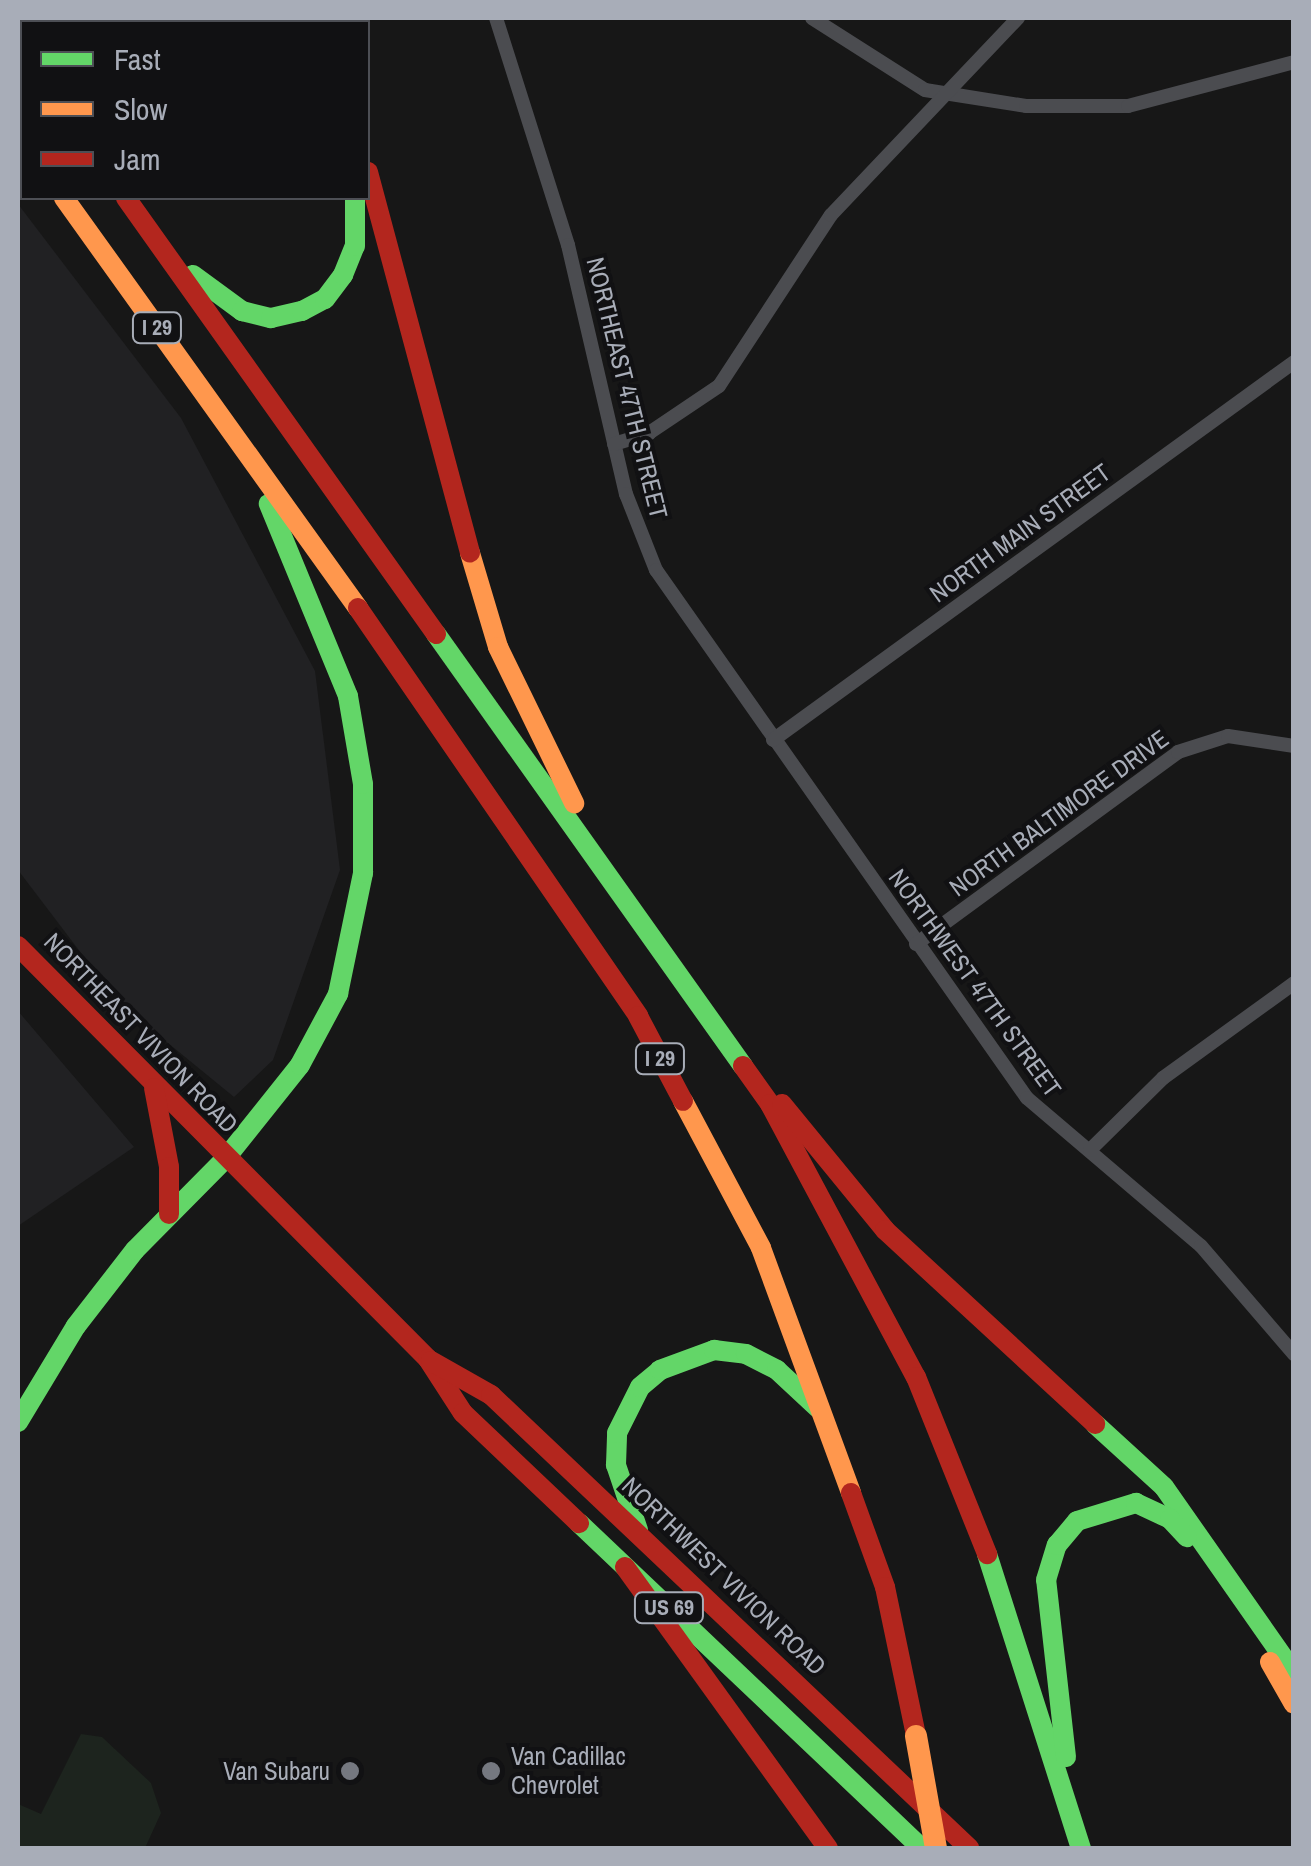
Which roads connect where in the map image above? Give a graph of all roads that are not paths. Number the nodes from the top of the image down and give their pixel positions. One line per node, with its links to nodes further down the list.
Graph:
1 (496, 18): 16 (street, NORTHEAST 47TH STREET)
2 (812, 18): 6 (street)
3 (1018, 18): 5 (street)
4 (1294, 62): 8 (street)
5 (970, 69): 7 (street); 8 (street)
6 (920, 88): 7 (street); 9 (street)
7 (946, 95): 8 (street); 9 (street)
8 (978, 101)
9 (928, 115): 16 (street)
10 (370, 179): 20 (main road)
11 (65, 200): 17 (main road, I 29)
12 (127, 200): 14 (main road, I 29)
13 (354, 200): 14 (main road)
14 (158, 243): 20 (main road, I 29)
15 (1294, 362): 18 (street, NORTH MAIN STREET)
16 (614, 444): 18 (street, NORTHEAST 47TH STREET)
17 (249, 458): 27 (main road); 31 (main road, I 29)
18 (774, 740): 21 (street, NORTHWEST 47TH STREET)
19 (1294, 746): 21 (street, NORTH BALTIMORE DRIVE)
20 (587, 840): 24 (main road, I 29)
21 (916, 944): 26 (street, NORTHWEST 47TH STREET)
22 (18, 946): 25 (main road, NORTHEAST VIVION ROAD / US 69)
23 (1294, 983): 26 (street)
24 (703, 1007): 35 (main road); 37 (main road, I 29)
25 (154, 1088): 27 (main road, NORTHEAST VIVION ROAD / US 69); 28 (main road)
26 (1090, 1150): 29 (street, NORTHWEST 47TH STREET)
27 (225, 1159): 28 (main road); 30 (main road, NORTHWEST VIVION ROAD / US 69)
28 (169, 1214): 32 (main road)
29 (1294, 1354)
30 (428, 1359): 33 (main road, NORTHWEST VIVION ROAD / US 69); 34 (main road, NORTHWEST VIVION ROAD / US 69)
31 (824, 1414): 33 (main road); 40 (main road, I 29, bridge)
32 (18, 1422)
33 (638, 1530): 41 (main road, NORTHWEST VIVION ROAD / US 69)
34 (625, 1567): 38 (main road); 39 (main road, NORTHWEST VIVION ROAD / US 69)
35 (1294, 1673)
36 (1294, 1704): 37 (main road)
37 (1072, 1811): 42 (main road, I 29)
38 (828, 1848)
39 (921, 1848)
40 (936, 1848)
41 (969, 1848)
42 (1081, 1848)

